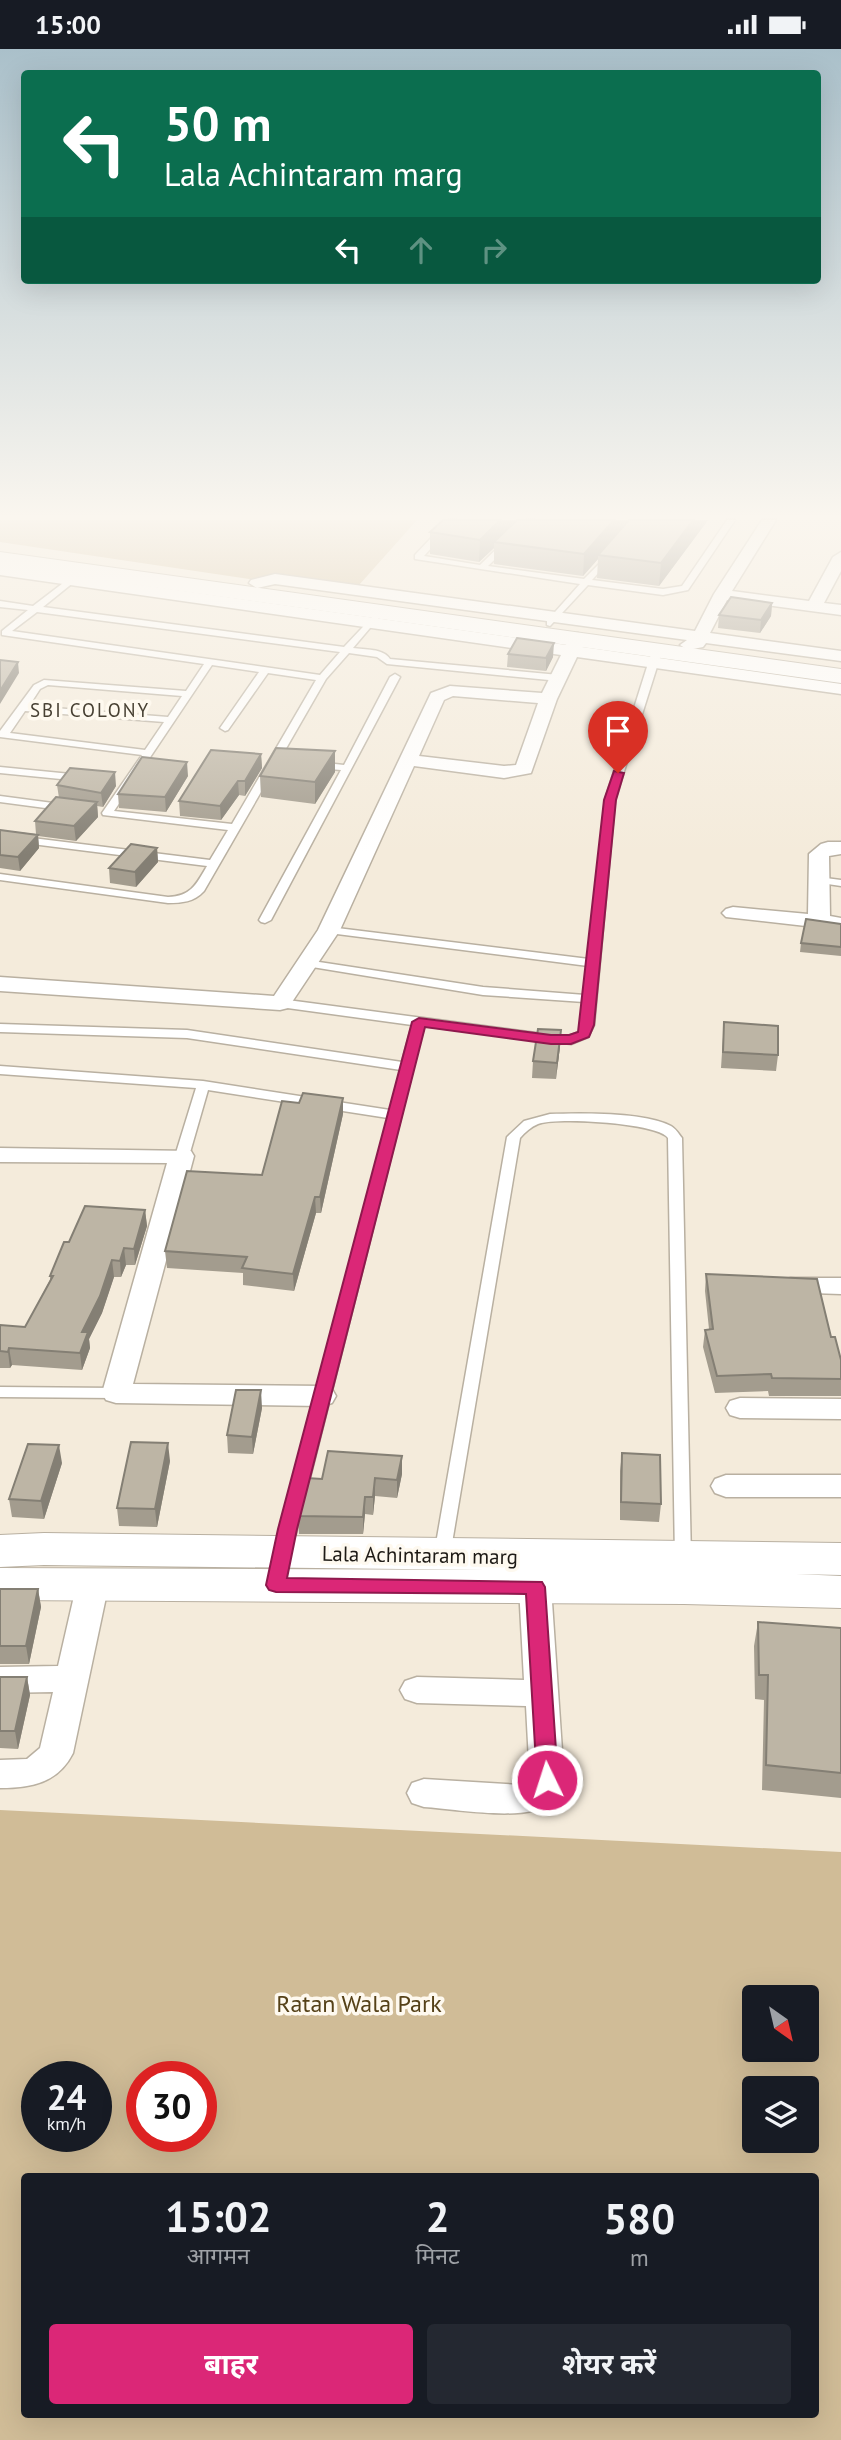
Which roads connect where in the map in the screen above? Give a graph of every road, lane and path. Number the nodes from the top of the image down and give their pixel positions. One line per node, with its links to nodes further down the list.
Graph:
1 (208, 632): 10 (lane)
2 (361, 632): 10 (lane)
3 (500, 632): 8 (main road)
4 (567, 632): 8 (main road)
5 (637, 632): 9 (street)
6 (703, 632): 9 (street)
7 (3, 636): 13 (lane)
8 (578, 640): 9 (main road); 12 (main road); 19 (street)
9 (699, 640): 11 (street); 12 (street); 14 (main road)
10 (344, 650): 18 (lane); 19 (lane)
11 (841, 656)
12 (656, 657): 16 (main road); 20 (street); 56 (lane)
13 (210, 662): 15 (lane); 21 (lane)
14 (841, 663)
15 (265, 670): 18 (lane); 25 (lane)
16 (841, 676)
17 (395, 677): 32 (lane)
18 (322, 678): 29 (lane)
19 (559, 678): 22 (street)
20 (841, 689)
21 (188, 694): 23 (lane); 24 (lane)
22 (548, 699): 28 (street); 28 (street)
23 (23, 708): 24 (lane); 26 (lane)
24 (170, 720): 27 (lane)
25 (226, 728)
26 (2, 734): 27 (lane)
27 (148, 753): 36 (lane)
28 (409, 760): 54 (street)
29 (274, 761): 30 (lane); 43 (lane)
30 (286, 762)
31 (310, 764): 32 (lane)
32 (347, 768): 51 (lane)
33 (0, 770): 34 (lane)
34 (90, 779)
35 (115, 781): 36 (lane)
36 (128, 782): 41 (lane)
37 (0, 799): 39 (lane)
38 (176, 808): 42 (lane)
39 (80, 809)
40 (94, 811): 41 (lane)
41 (107, 813): 42 (lane)
42 (169, 820): 43 (lane)
43 (234, 828): 46 (lane)
44 (0, 837): 46 (lane)
45 (841, 848): 48 (street)
46 (213, 864): 47 (lane)
47 (0, 877)
48 (818, 880): 49 (lane); 52 (street)
49 (841, 883)
50 (733, 913): 52 (street)
51 (265, 921)
52 (819, 922): 53 (street)
53 (841, 924)
54 (329, 930): 55 (street); 56 (lane)
55 (306, 963): 58 (lane); 59 (street)
56 (594, 963): 58 (lane)
57 (0, 984): 59 (street)
58 (590, 999): 60 (lane)
59 (280, 1003): 60 (lane)
60 (419, 1022): 62 (lane)
61 (0, 1028): 62 (lane)
62 (408, 1066): 65 (lane)
63 (0, 1070): 64 (lane)
64 (203, 1085): 65 (lane); 67 (lane)
65 (395, 1115): 72 (lane)
66 (0, 1155): 67 (street)
67 (181, 1156): 71 (street)
68 (791, 1286): 69 (street)
69 (841, 1286)
70 (0, 1392): 71 (lane)
71 (116, 1393): 72 (street)
72 (322, 1397): 79 (lane)
73 (740, 1408): 74 (street)
74 (841, 1409)
75 (726, 1486): 76 (street)
76 (841, 1486)
77 (0, 1551): 79 (main road, Lala Achintaram marg)
78 (841, 1559): 81 (main road, Lala Achintaram marg)
79 (279, 1569): 80 (main road, Lala Achintaram marg); 82 (main road, Lala Achintaram marg)
80 (440, 1571): 81 (main road, Lala Achintaram marg); 81 (lane); 84 (main road, Lala Achintaram marg)
81 (683, 1573): 84 (main road, Lala Achintaram marg); 85 (main road, Lala Achintaram marg)
82 (93, 1583): 83 (main road, Lala Achintaram marg); 86 (street)
83 (0, 1584)
84 (536, 1587): 89 (street)
85 (841, 1592)
86 (72, 1679): 87 (street); 90 (street)
87 (0, 1681)
88 (417, 1690): 89 (street)
89 (542, 1694): 91 (street)
90 (0, 1774)
91 (424, 1793)

